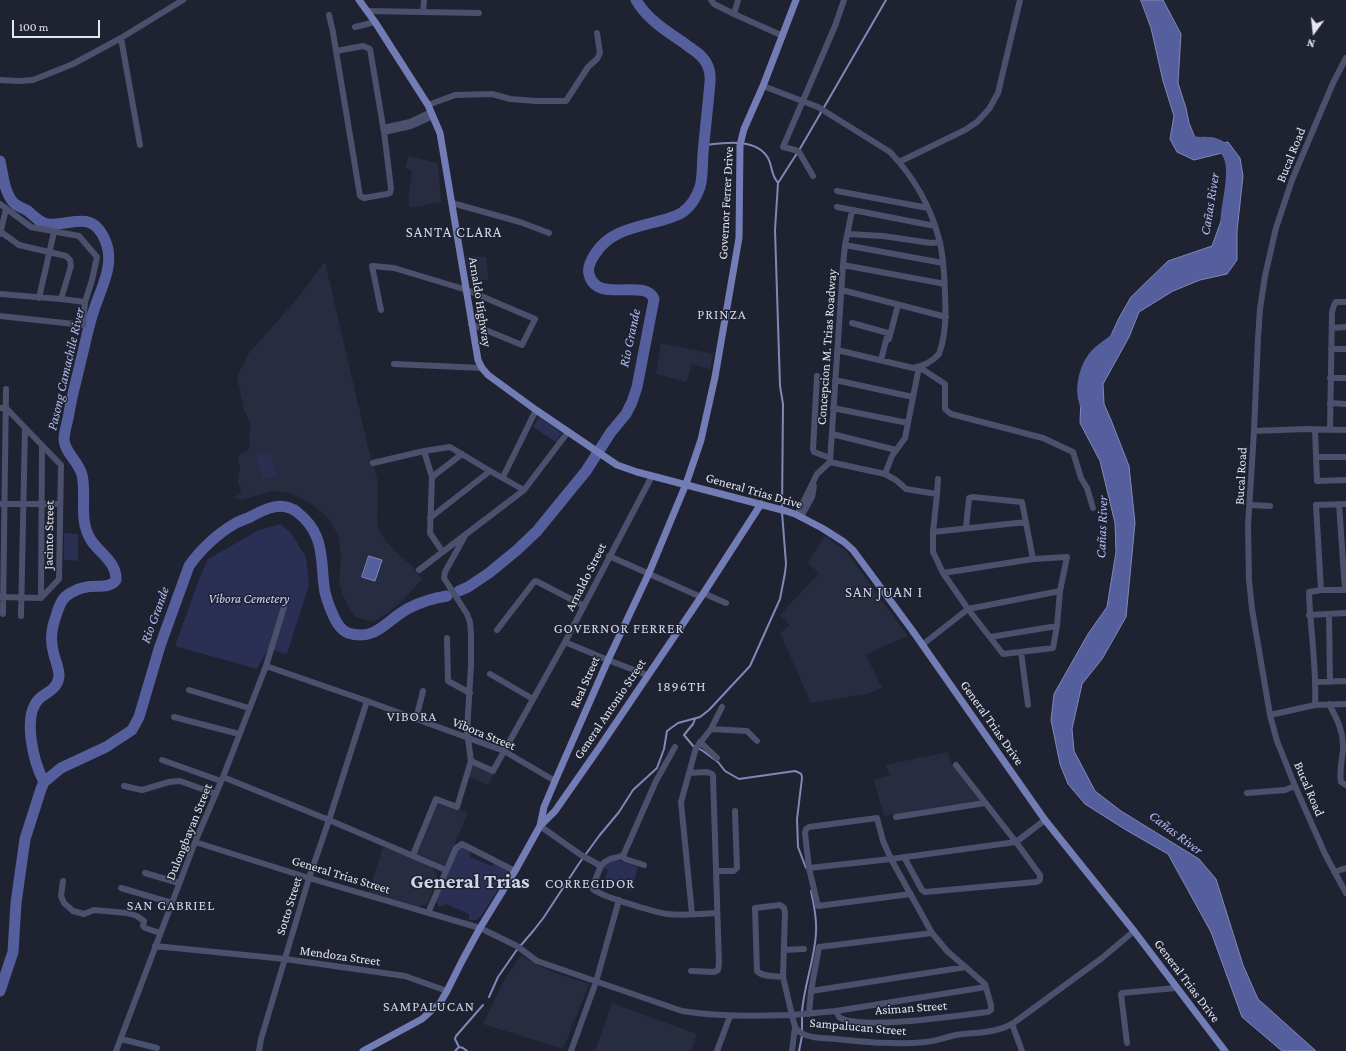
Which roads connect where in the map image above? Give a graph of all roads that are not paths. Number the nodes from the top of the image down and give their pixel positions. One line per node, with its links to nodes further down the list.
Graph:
1 (183, 0): 18 (street)
2 (359, 0): 9 (main road, Arnaldo Highway)
3 (424, 0): 10 (street)
4 (711, 0): 12 (street)
5 (738, 0): 12 (street)
6 (796, 0): 17 (main road, Governor Ferrer Drive)
7 (844, 0): 23 (street)
8 (1020, 0): 27 (street)
9 (367, 11): 10 (street); 14 (main road, Arnaldo Highway)
10 (423, 12): 11 (street)
11 (479, 13)
12 (734, 14): 17 (street)
13 (329, 15): 19 (street)
14 (375, 22): 15 (street); 24 (main road, Arnaldo Highway)
15 (355, 27)
16 (597, 33): 24 (street)
17 (782, 36): 22 (main road, Governor Ferrer Drive)
18 (121, 38): 21 (street); 26 (street)
19 (336, 52): 25 (street); 25 (street)
20 (1346, 58): 85 (street, Bucal Road)
21 (2, 80)
22 (763, 86): 23 (street); 103 (main road, Governor Ferrer Drive)
23 (804, 101): 27 (street); 28 (street)
24 (431, 111): 25 (street); 30 (main road, Arnaldo Highway)
25 (383, 130)
26 (140, 145)
27 (899, 162): 33 (street)
28 (813, 176)
29 (837, 191): 33 (street)
30 (452, 203): 39 (street); 47 (main road, Arnaldo Highway)
31 (0, 204): 34 (street)
32 (837, 207): 35 (street)
33 (928, 208): 36 (street)
34 (6, 209): 37 (street); 38 (street)
35 (852, 211): 36 (street); 40 (street, Concepcion M. Trias Roadway)
36 (935, 226): 41 (street)
37 (54, 232): 43 (street); 52 (street)
38 (0, 233): 43 (street)
39 (550, 233)
40 (848, 234): 41 (street); 42 (street, Concepcion M. Trias Roadway)
41 (940, 242): 44 (street)
42 (845, 245): 44 (street); 45 (street, Concepcion M. Trias Roadway)
43 (50, 253): 50 (street); 51 (street)
44 (943, 263): 46 (street)
45 (843, 265): 46 (street); 48 (street, Concepcion M. Trias Roadway)
46 (945, 284): 57 (street)
47 (466, 290): 55 (street); 59 (main road, Arnaldo Highway); 59 (street)
48 (842, 290): 54 (street); 64 (street, Concepcion M. Trias Roadway)
49 (0, 294): 50 (street)
50 (39, 298): 51 (street)
51 (61, 299): 52 (street)
52 (85, 302): 56 (street)
53 (1346, 302): 61 (street)
54 (898, 305): 57 (street); 65 (street)
55 (381, 310)
56 (0, 316)
57 (946, 317): 67 (street)
58 (852, 323): 65 (street)
59 (471, 324): 68 (main road, Arnaldo Highway)
60 (1346, 327): 61 (street)
61 (1332, 328): 62 (street)
62 (1331, 349): 63 (street); 70 (street)
63 (1346, 349)
64 (837, 350): 65 (street); 72 (street, Concepcion M. Trias Roadway)
65 (882, 360): 67 (street)
66 (394, 364): 68 (street)
67 (919, 367): 74 (street); 114 (street)
68 (482, 368): 79 (main road, Arnaldo Highway)
69 (817, 376): 94 (street)
70 (1330, 378): 71 (street); 75 (street)
71 (1346, 378)
72 (835, 380): 74 (street); 78 (street, Concepcion M. Trias Roadway)
73 (6, 389): 77 (street)
74 (913, 397): 80 (street)
75 (1330, 403): 76 (street); 83 (street)
76 (1346, 404)
77 (3, 408): 81 (street); 106 (street)
78 (833, 408): 80 (street); 87 (street, Concepcion M. Trias Roadway)
79 (536, 410): 86 (main road, Arnaldo Highway); 100 (street)
80 (908, 423): 89 (street)
81 (26, 428): 88 (street); 107 (street)
82 (1315, 430): 83 (street); 85 (street); 92 (street)
83 (1330, 430): 84 (street)
84 (1346, 430)
85 (1254, 431): 112 (street, Bucal Road)
86 (568, 432): 98 (main road, Arnaldo Highway); 104 (street)
87 (832, 434): 89 (street); 94 (street, Concepcion M. Trias Roadway)
88 (42, 445): 108 (street); 109 (street, Jacinto Street)
89 (896, 450): 97 (street)
90 (424, 451): 91 (street); 95 (street); 99 (street)
91 (462, 454): 96 (street); 99 (street)
92 (1317, 457): 93 (street); 102 (street)
93 (1346, 457)
94 (830, 460): 97 (street); 115 (street)
95 (373, 463)
96 (490, 471): 100 (street); 116 (street)
97 (885, 474): 105 (street)
98 (652, 476): 103 (main road, Arnaldo Highway); 122 (street, Arnaldo Street)
99 (432, 477): 116 (street)
100 (503, 477): 104 (street)
101 (938, 479): 105 (street)
102 (1346, 480)
103 (686, 484): 110 (main road, General Trias Drive); 125 (main road, Real Street)
104 (524, 490): 120 (street)
105 (937, 494): 119 (street)
106 (2, 504): 107 (street); 131 (street)
107 (24, 504): 108 (street); 132 (street)
108 (42, 504): 109 (street); 133 (street)
109 (60, 504): 133 (street, Jacinto Street)
110 (761, 504): 115 (main road, General Trias Drive); 130 (main road, General Antonio Street)
111 (1343, 504): 127 (street); 128 (street)
112 (1250, 505): 113 (street); 168 (street, Bucal Road)
113 (1270, 506)
114 (1093, 508)
115 (799, 516): 148 (main road, General Trias Drive)
116 (430, 518): 121 (street)
117 (1026, 522): 118 (street); 118 (street); 123 (street)
118 (966, 528): 119 (street)
119 (933, 532): 126 (street)
120 (466, 534): 121 (street); 159 (street)
121 (442, 552): 124 (street)
122 (609, 556): 125 (street); 135 (street, Arnaldo Street)
123 (1033, 560): 126 (street); 129 (street)
124 (419, 570)
125 (648, 573): 130 (street); 150 (main road, Real Street)
126 (943, 573): 137 (street)
127 (1321, 590): 128 (street); 141 (street)
128 (1346, 590)
129 (1060, 591): 137 (street); 143 (street)
130 (702, 595): 134 (street); 153 (main road, General Antonio Street)
131 (2, 597): 132 (street); 139 (street)
132 (22, 598): 133 (street); 142 (street)
133 (41, 598)
134 (726, 603)
135 (584, 606): 144 (street); 147 (street, Arnaldo Street)
136 (284, 607): 151 (street, Dulongbayan Street)
137 (968, 609): 145 (street); 148 (street)
138 (1346, 613): 140 (street)
139 (3, 614)
140 (1329, 614): 141 (street); 156 (street)
141 (1309, 615): 155 (street)
142 (21, 616)
143 (1057, 626): 145 (street); 149 (street)
144 (497, 630)
145 (990, 637): 149 (street)
146 (447, 638): 159 (street)
147 (566, 642): 150 (street); 160 (street, Arnaldo Street)
148 (922, 645): 195 (main road, General Trias Drive)
149 (1021, 652): 164 (street)
150 (608, 660): 153 (street); 185 (main road, Real Street)
151 (266, 666): 161 (street, Vibora Street); 167 (street, Dulongbayan Street)
152 (490, 674): 160 (street)
153 (647, 675): 196 (main road, General Antonio Street)
154 (1346, 681): 156 (street)
155 (1316, 682): 156 (street); 165 (street)
156 (1330, 682)
157 (189, 690): 167 (street)
158 (423, 691): 170 (street)
159 (470, 693): 174 (street)
160 (533, 699): 178 (street, Arnaldo Street)
161 (366, 701): 170 (street, Vibora Street); 194 (street, Sotto Street)
162 (1329, 704): 163 (street); 165 (street); 171 (street)
163 (1346, 704)
164 (1028, 705)
165 (1315, 705): 168 (street)
166 (722, 707): 172 (street)
167 (249, 708): 173 (street, Dulongbayan Street)
168 (1270, 715): 188 (street, Bucal Road)
169 (174, 716): 173 (street)
170 (416, 719): 174 (street, Vibora Street)
171 (1344, 729): 186 (street)
172 (711, 730): 175 (street); 176 (street)
173 (240, 734): 184 (street, Dulongbayan Street)
174 (468, 738): 178 (street, Vibora Street); 181 (street)
175 (757, 741)
176 (700, 742): 179 (street); 183 (street)
177 (675, 747): 200 (street)
178 (504, 751): 181 (street, Arnaldo Street); 185 (street, Vibora Street)
179 (716, 758)
180 (162, 760): 184 (street)
181 (470, 761): 199 (street)
182 (956, 765): 191 (street)
183 (689, 773): 209 (street); 222 (street)
184 (222, 779): 190 (street, Dulongbayan Street); 194 (street)
185 (555, 781): 196 (main road, Real Street)
186 (1346, 785)
187 (124, 786): 190 (street)
188 (1295, 786): 189 (street); 210 (street, Bucal Road)
189 (1247, 793)
190 (216, 794): 197 (street, Dulongbayan Street)
191 (985, 803): 193 (street); 198 (street)
192 (735, 811): 209 (street)
193 (896, 817)
194 (329, 820): 199 (street); 212 (street, Sotto Street)
195 (1046, 820): 198 (street); 224 (main road, General Trias Drive)
196 (540, 826): 203 (street); 208 (main road, General Antonio Street)
197 (195, 842): 212 (street, General Trias Street); 214 (street, Dulongbayan Street)
198 (1016, 842): 201 (street); 201 (street)
199 (413, 855): 207 (street)
200 (623, 856): 203 (street); 204 (street)
201 (904, 857): 202 (street)
202 (891, 859): 205 (street); 205 (street); 217 (street)
203 (601, 866): 218 (street)
204 (644, 866)
205 (809, 868): 217 (street)
206 (1346, 868): 210 (street)
207 (446, 870): 208 (street); 220 (street)
208 (515, 871): 223 (main road, General Antonio Street)
209 (716, 871): 221 (street)
210 (1334, 872): 216 (street, Bucal Road)
211 (145, 873): 214 (street)
212 (309, 878): 220 (street, General Trias Street); 230 (street, Sotto Street)
213 (64, 880): 225 (street)
214 (179, 883): 219 (street, Dulongbayan Street)
215 (120, 888): 219 (street)
216 (1346, 893)
217 (911, 894): 226 (street)
218 (619, 900): 222 (street); 234 (street)
219 (172, 903): 225 (street, Dulongbayan Street)
220 (428, 912): 223 (street, General Trias Street)
221 (717, 913): 222 (street); 232 (street)
222 (692, 914)
223 (480, 928): 234 (street, Sampalucan Street); 237 (main road, General Antonio Street)
224 (1134, 931): 236 (main road, General Trias Drive); 243 (street, Sampalucan Street)
225 (160, 932): 227 (street, Dulongbayan Street)
226 (932, 932): 231 (street); 238 (street)
227 (155, 946): 230 (street, Mendoza Street); 245 (street, Dulongbayan Street)
228 (804, 949): 229 (street)
229 (784, 950): 233 (street); 233 (street)
230 (285, 959): 237 (street, Mendoza Street); 249 (street, Sotto Street)
231 (966, 967): 235 (street); 238 (street)
232 (691, 970)
233 (783, 977): 241 (street)
234 (596, 982): 242 (street, Sampalucan Street); 251 (street)
235 (986, 987): 239 (street); 239 (street, Asiman Street)
236 (1176, 988): 246 (street); 255 (main road, General Trias Drive)
237 (447, 991): 250 (main road, General Antonio Street)
238 (811, 991): 240 (street)
239 (836, 1011): 240 (street)
240 (809, 1014): 241 (street)
241 (792, 1015): 242 (street, Sampalucan Street); 244 (street, Sampalucan Street)
242 (730, 1016): 252 (street)
243 (1012, 1024): 244 (street, Sampalucan Street); 254 (street)
244 (795, 1027): 253 (street)
245 (121, 1039): 247 (street); 248 (street, Dulongbayan Street)
246 (1127, 1043)
247 (157, 1048)
248 (116, 1051)
249 (259, 1051)
250 (363, 1051)
251 (572, 1051)
252 (717, 1051)
253 (792, 1051)
254 (1022, 1051)
255 (1225, 1051)

